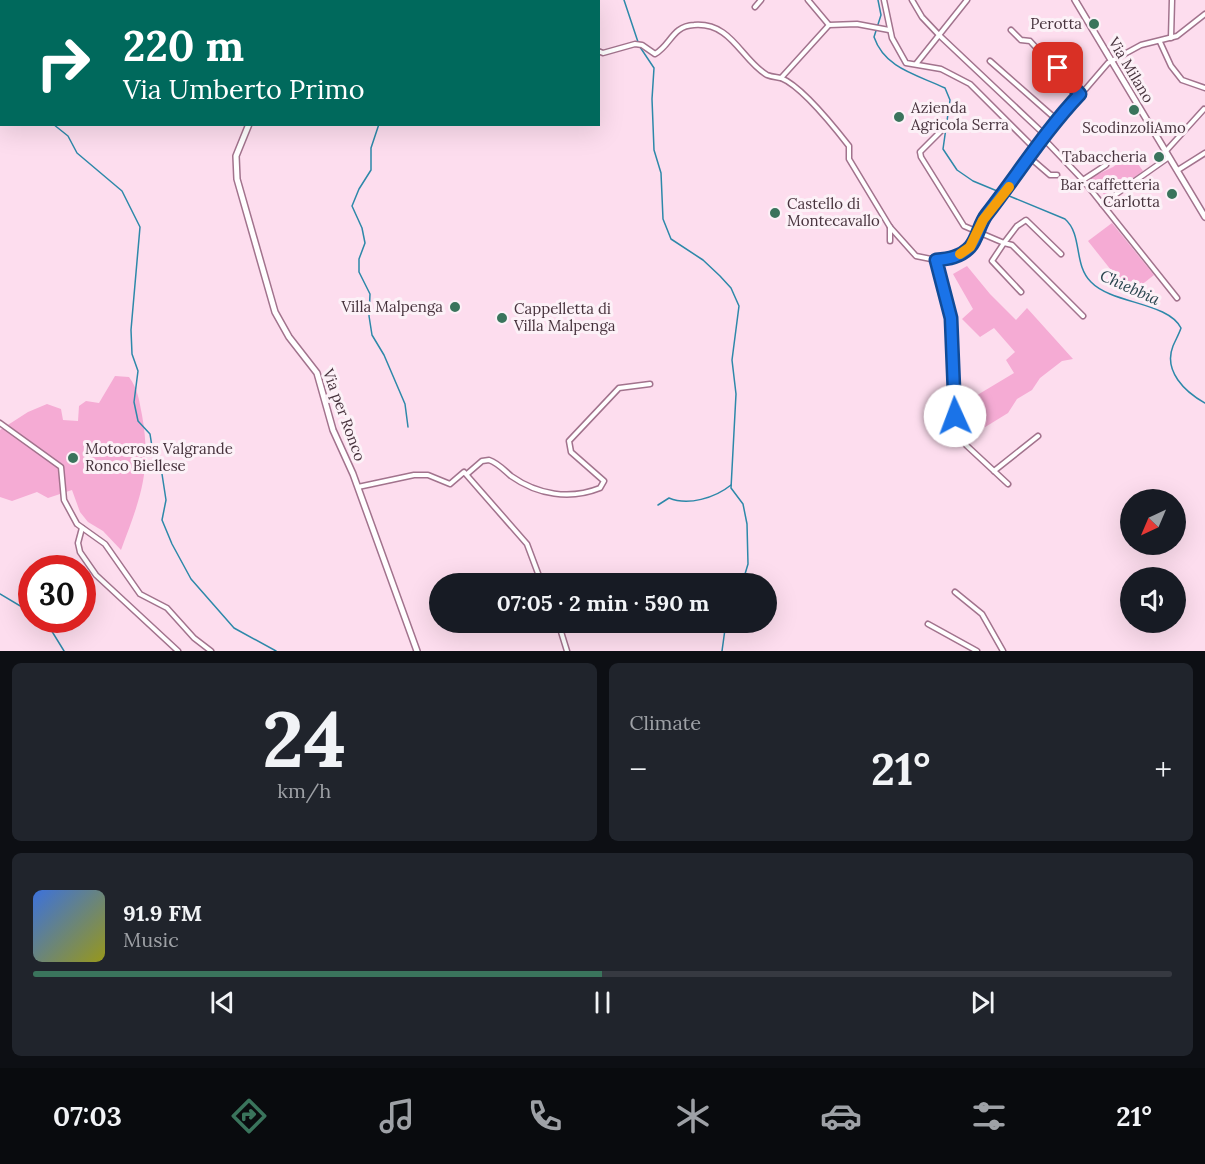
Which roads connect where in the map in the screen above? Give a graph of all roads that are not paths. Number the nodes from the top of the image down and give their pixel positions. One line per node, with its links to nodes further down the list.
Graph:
1 (761, 0): 8 (street)
2 (808, 0): 10 (street)
3 (884, 0): 11 (street)
4 (912, 0): 13 (street)
5 (967, 0): 13 (street)
6 (1075, 0): 17 (street, Via Milano)
7 (1172, 0): 14 (street)
8 (755, 6)
9 (1205, 14): 14 (street)
10 (829, 25): 11 (street); 20 (street)
11 (889, 30): 19 (street)
12 (1011, 30): 22 (street)
13 (939, 35): 19 (street); 27 (street)
14 (1171, 38): 15 (street)
15 (1160, 42): 17 (street); 21 (street)
16 (600, 52): 20 (street)
17 (1112, 60): 22 (street); 30 (street, Via Milano)
18 (990, 61): 24 (street)
19 (915, 65): 28 (street)
20 (781, 78): 38 (street)
21 (1205, 88)
22 (1080, 94): 24 (street)
23 (1204, 109): 30 (street)
24 (1057, 120): 27 (street)
25 (248, 126): 53 (street, Via per Ronco)
26 (941, 131): 39 (street)
27 (1043, 136): 28 (street); 35 (street)
28 (1034, 148): 31 (street)
29 (1205, 153): 33 (street)
30 (1168, 154): 33 (street, Via Milano); 36 (street)
31 (1028, 156): 34 (street); 39 (street)
32 (1106, 165): 35 (street)
33 (1178, 170): 37 (street, Via Milano)
34 (1057, 176)
35 (1083, 180): 36 (street)
36 (1102, 204): 45 (street)
37 (1205, 218)
38 (890, 226): 40 (street); 43 (street)
39 (978, 232): 41 (street); 43 (street)
40 (890, 241)
41 (1004, 243): 42 (street); 44 (street); 46 (street)
42 (1061, 254)
43 (936, 260): 50 (street)
44 (1021, 292)
45 (1177, 298)
46 (1083, 316)
47 (650, 384): 51 (street)
48 (0, 423): 54 (street)
49 (1038, 436): 50 (street)
50 (994, 471): 52 (street)
51 (467, 474): 53 (street); 55 (street)
52 (1008, 484)
53 (358, 487): 61 (street, Via per Ronco)
54 (82, 528): 59 (street); 60 (street)
55 (538, 573)
56 (955, 592): 64 (street)
57 (928, 624): 63 (street)
58 (561, 633): 62 (street)
59 (178, 651)
60 (212, 651)
61 (417, 651)
62 (567, 651)
63 (977, 651)
64 (1003, 651)

